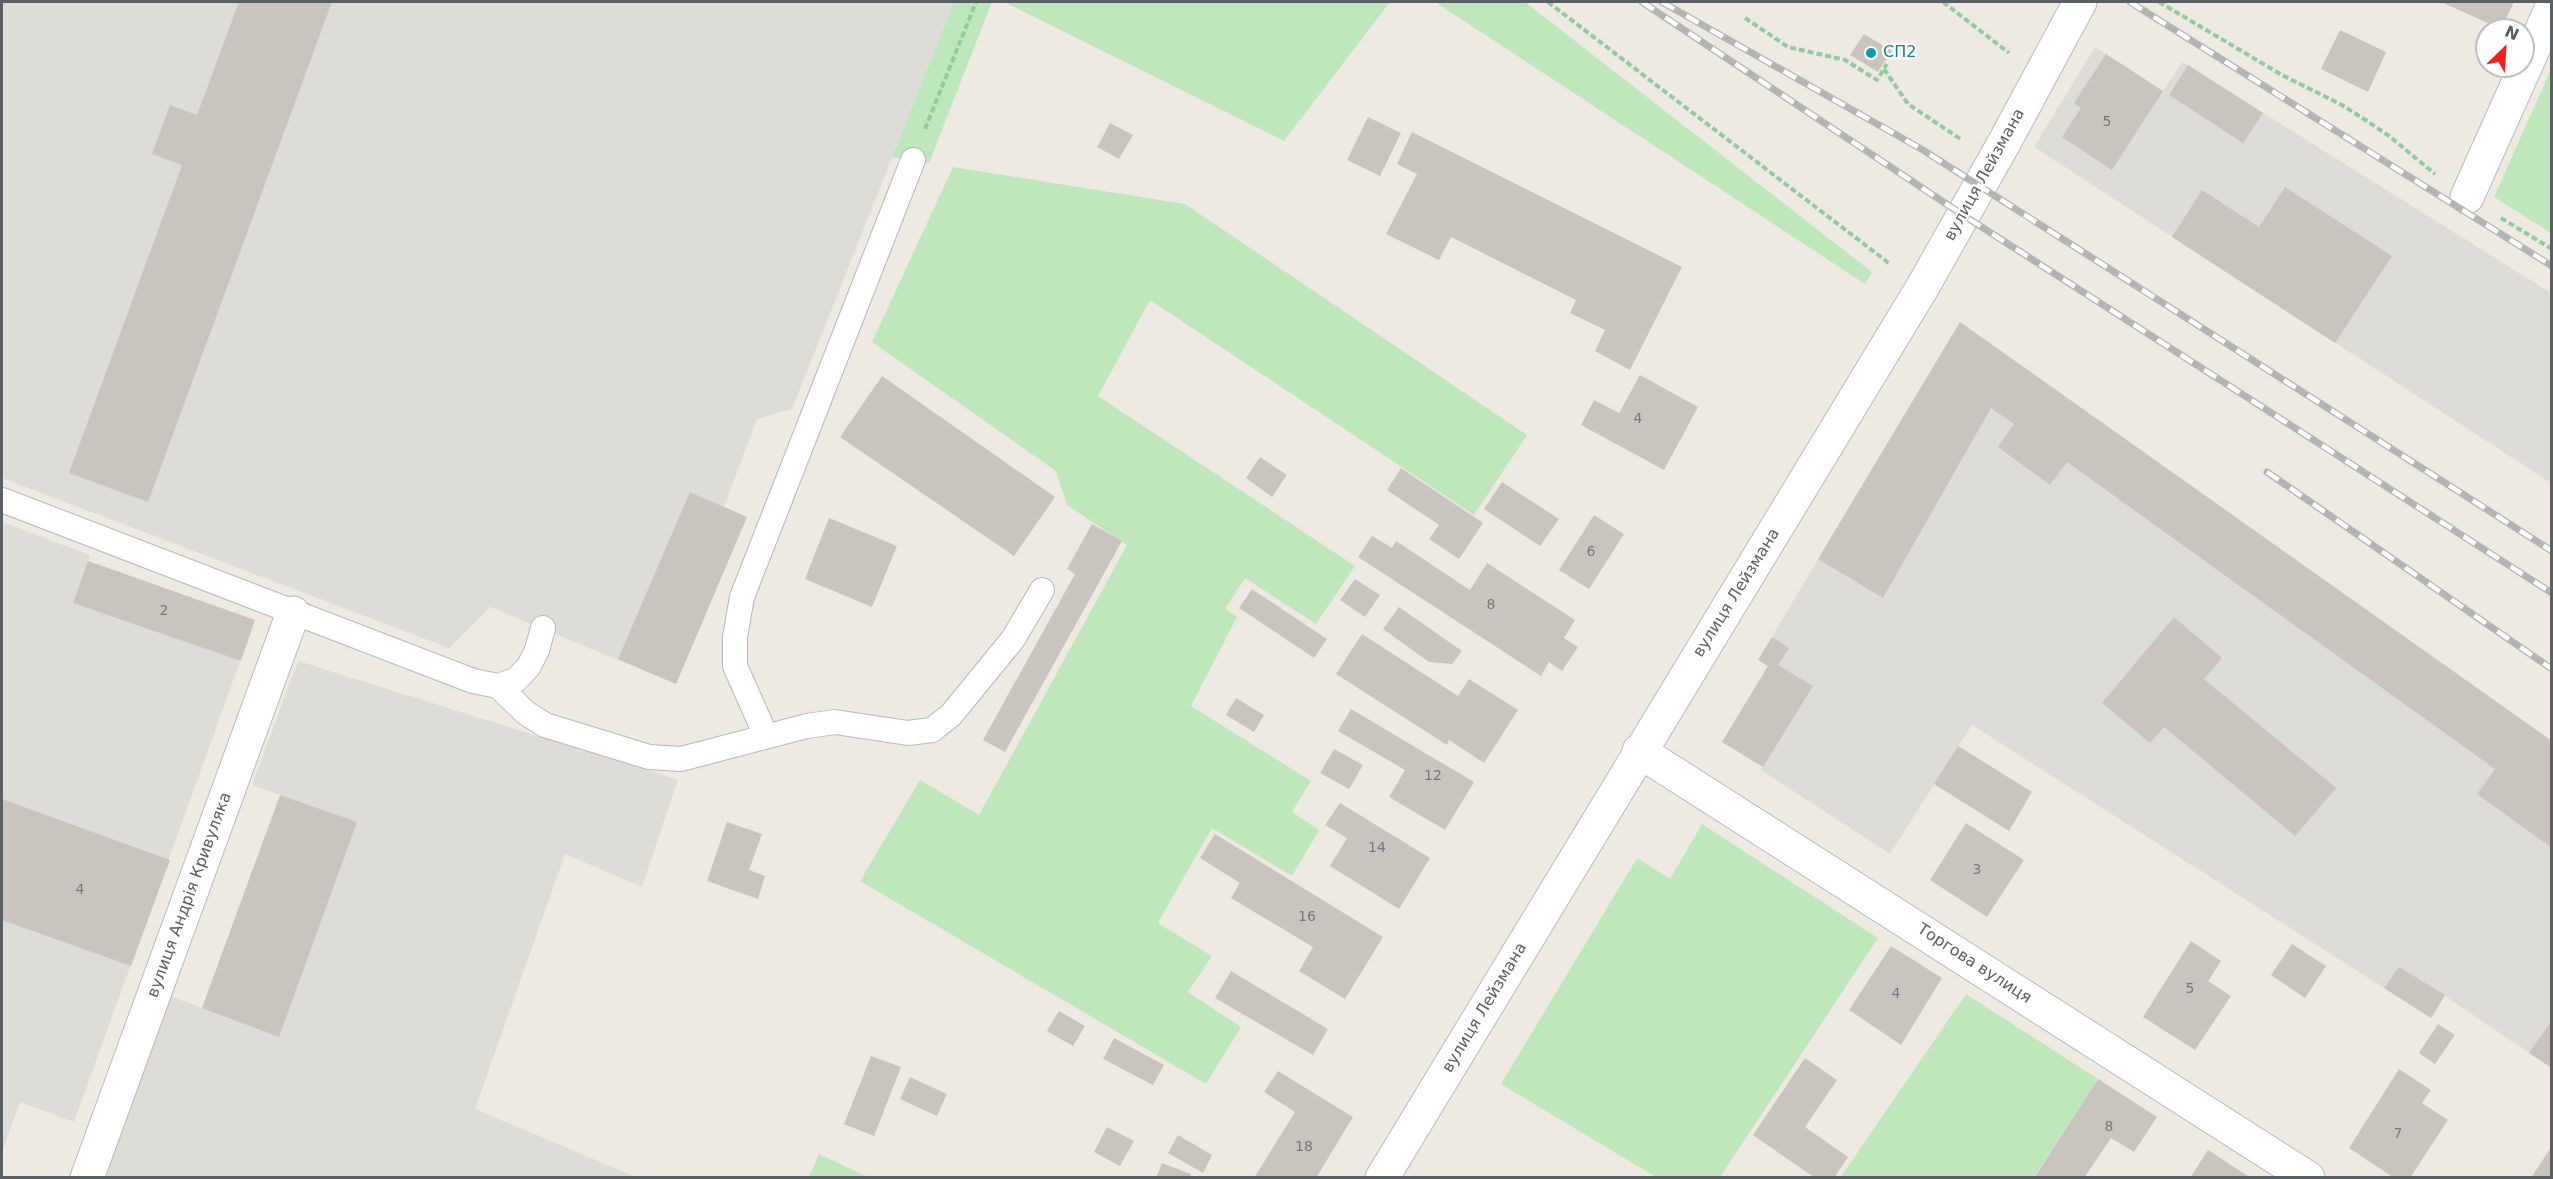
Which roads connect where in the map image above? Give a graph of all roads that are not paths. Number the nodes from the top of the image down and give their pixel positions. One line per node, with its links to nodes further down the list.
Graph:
1 (2080, 2): 11 (street, вулиця Лейзмана)
2 (2552, 7): 4 (street)
3 (913, 160): 10 (lane)
4 (2467, 197)
5 (2, 500): 7 (lane)
6 (1042, 590): 10 (lane)
7 (293, 613): 9 (lane); 12 (street, вулиця Андрія Кривуляка)
8 (543, 628): 9 (lane)
9 (498, 686): 10 (lane)
10 (766, 736)
11 (1639, 751): 13 (street, вулиця Лейзмана); 14 (street, Торгова вулиця)
12 (87, 1178)
13 (1382, 1178)
14 (2308, 1178)

